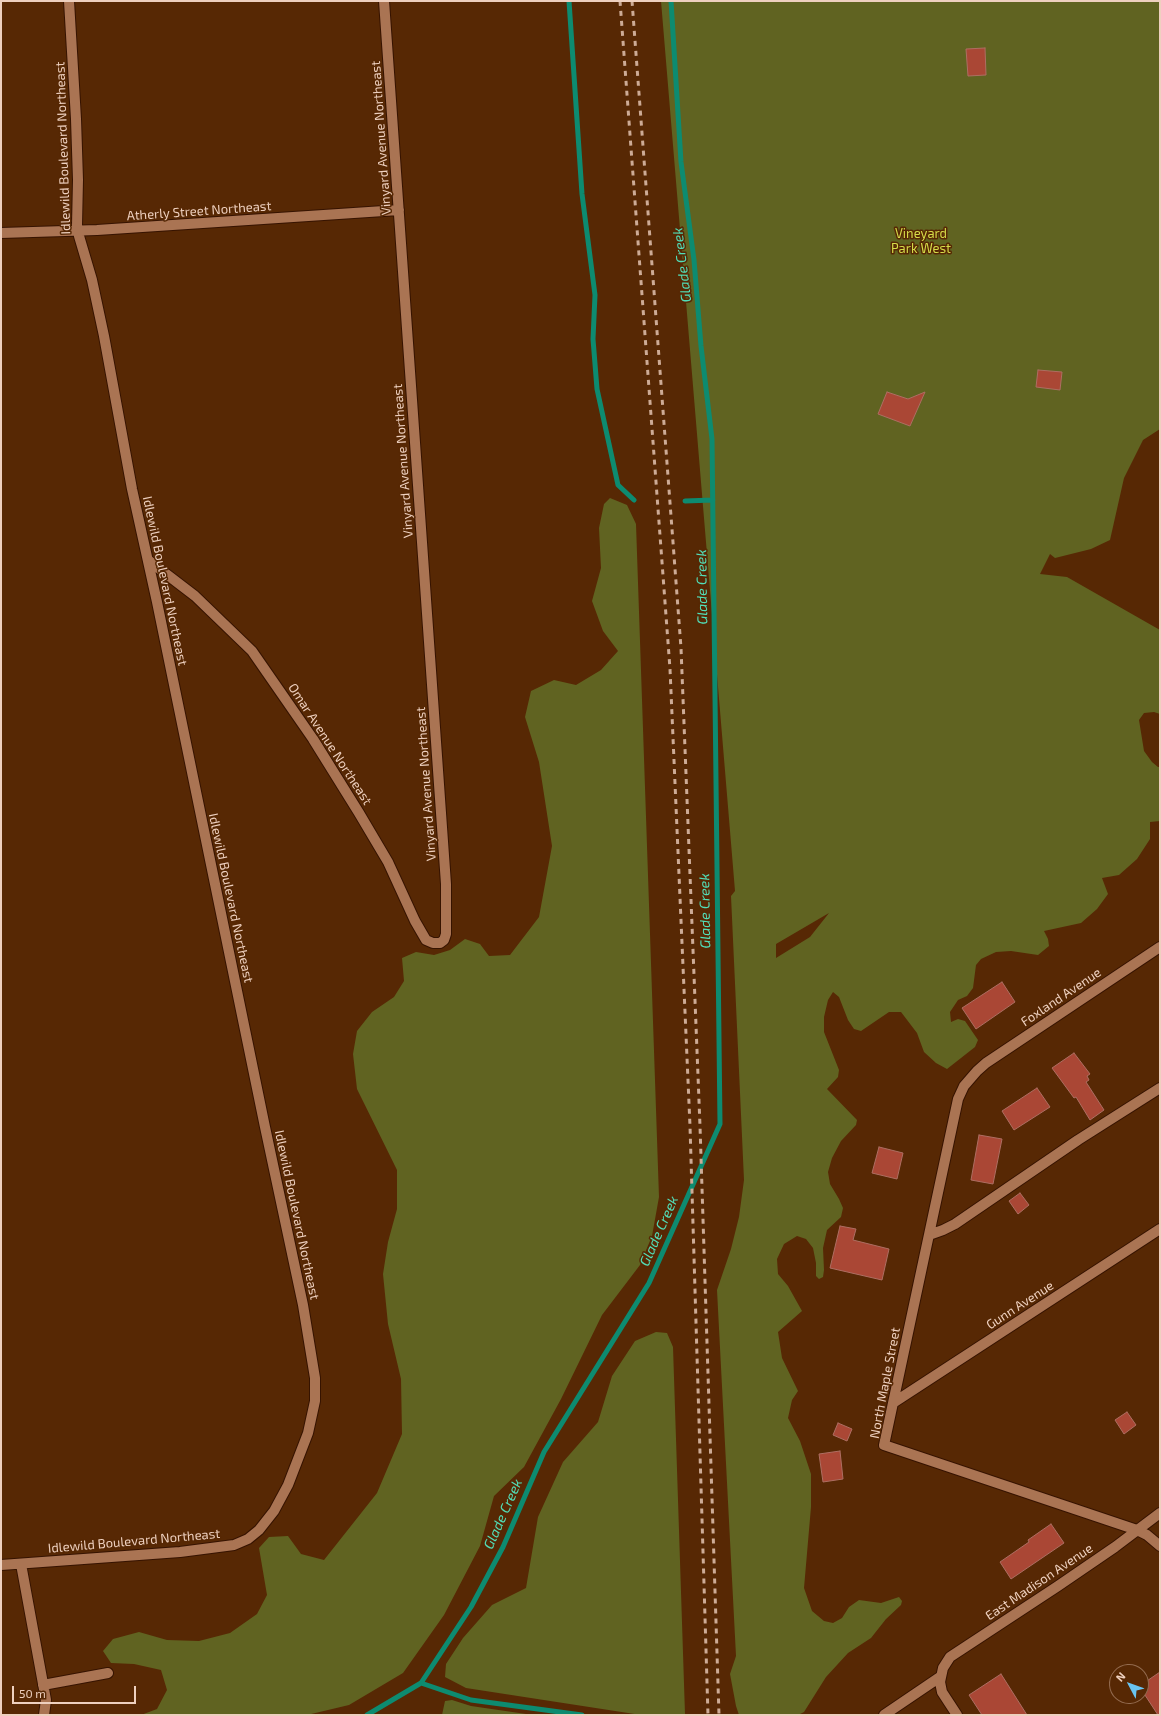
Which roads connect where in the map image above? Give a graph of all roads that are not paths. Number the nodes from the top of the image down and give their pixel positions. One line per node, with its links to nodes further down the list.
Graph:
1 (69, 1): 4 (street, Idlewild Boulevard Northeast)
2 (384, 1): 3 (street, Vinyard Avenue Northeast)
3 (399, 210): 4 (street, Atherly Street Northeast); 7 (street, Vinyard Avenue Northeast)
4 (78, 231): 5 (street, Atherly Street Northeast); 6 (street, Idlewild Boulevard Northeast)
5 (1, 233)
6 (148, 560): 7 (street, Omar Avenue Northeast); 17 (street, Idlewild Boulevard Northeast)
7 (446, 920)
8 (1160, 946): 9 (street, Foxland Avenue)
9 (977, 1070): 12 (street, North Maple Street)
10 (1160, 1088): 12 (street)
11 (1160, 1229): 13 (street, Gunn Avenue)
12 (929, 1235): 13 (street, North Maple Street)
13 (893, 1403): 15 (street, North Maple Street)
14 (1160, 1513): 15 (street, East Madison Avenue)
15 (1137, 1530): 16 (street); 20 (street, East Madison Avenue)
16 (1160, 1546)
17 (21, 1564): 18 (street, Idlewild Boulevard Northeast); 21 (street)
18 (1, 1565)
19 (108, 1673): 21 (street)
20 (940, 1677): 23 (street); 24 (street)
21 (43, 1685): 22 (street)
22 (44, 1715)
23 (884, 1715)
24 (957, 1715)

